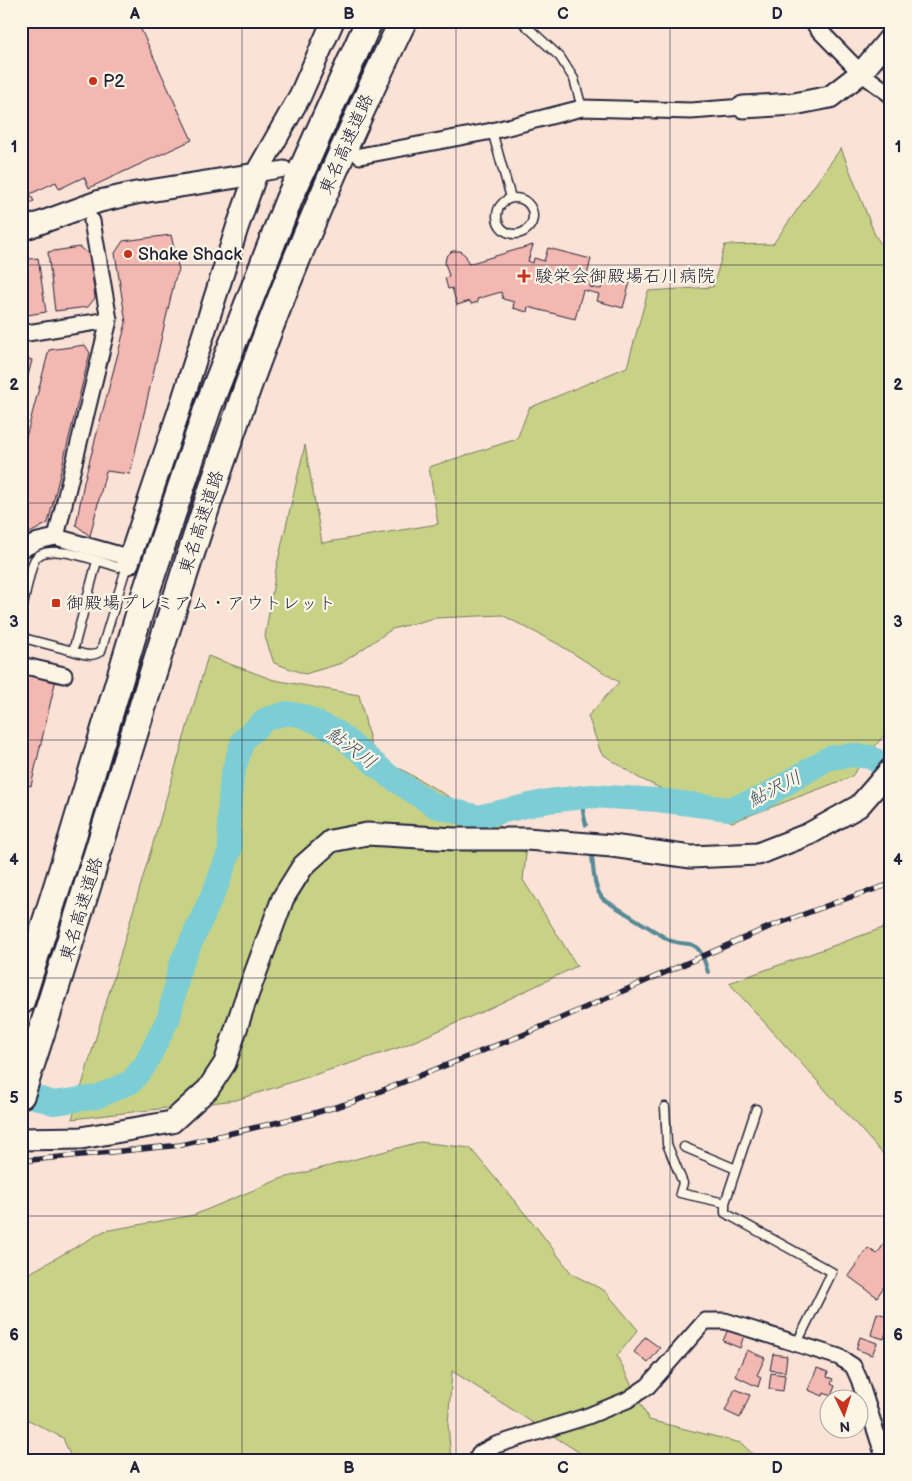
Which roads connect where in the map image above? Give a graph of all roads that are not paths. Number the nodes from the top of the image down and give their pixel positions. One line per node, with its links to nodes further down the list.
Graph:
1 (333, 21): 14 (street)
2 (369, 21): 30 (highway, 東名高速道路)
3 (403, 21): 31 (highway, 東名高速道路)
4 (521, 21): 10 (lane)
5 (813, 21): 7 (street)
6 (891, 37): 7 (street)
7 (861, 73): 8 (street); 9 (street)
8 (891, 95)
9 (743, 107): 10 (street)
10 (582, 108): 11 (street)
11 (492, 131): 12 (street); 15 (lane)
12 (360, 156)
13 (284, 169): 14 (street)
14 (256, 174): 17 (street); 22 (street)
15 (511, 198): 15 (lane)
16 (92, 221): 18 (street)
17 (21, 230)
18 (109, 320): 19 (street); 20 (street)
19 (21, 334)
20 (56, 537): 21 (street); 22 (street)
21 (21, 550)
22 (124, 559): 23 (lane); 26 (lane)
23 (97, 561): 24 (lane); 26 (lane)
24 (21, 615)
25 (21, 634): 26 (lane)
26 (73, 651)
27 (21, 665): 28 (street)
28 (64, 675)
29 (891, 769): 34 (street)
30 (21, 1001)
31 (21, 1095)
32 (665, 1107): 37 (lane)
33 (756, 1109): 36 (lane)
34 (21, 1139)
35 (684, 1147): 36 (lane)
36 (736, 1169): 37 (lane)
37 (725, 1203): 38 (lane)
38 (797, 1343): 39 (street); 40 (street)
39 (477, 1460)
40 (885, 1460)

